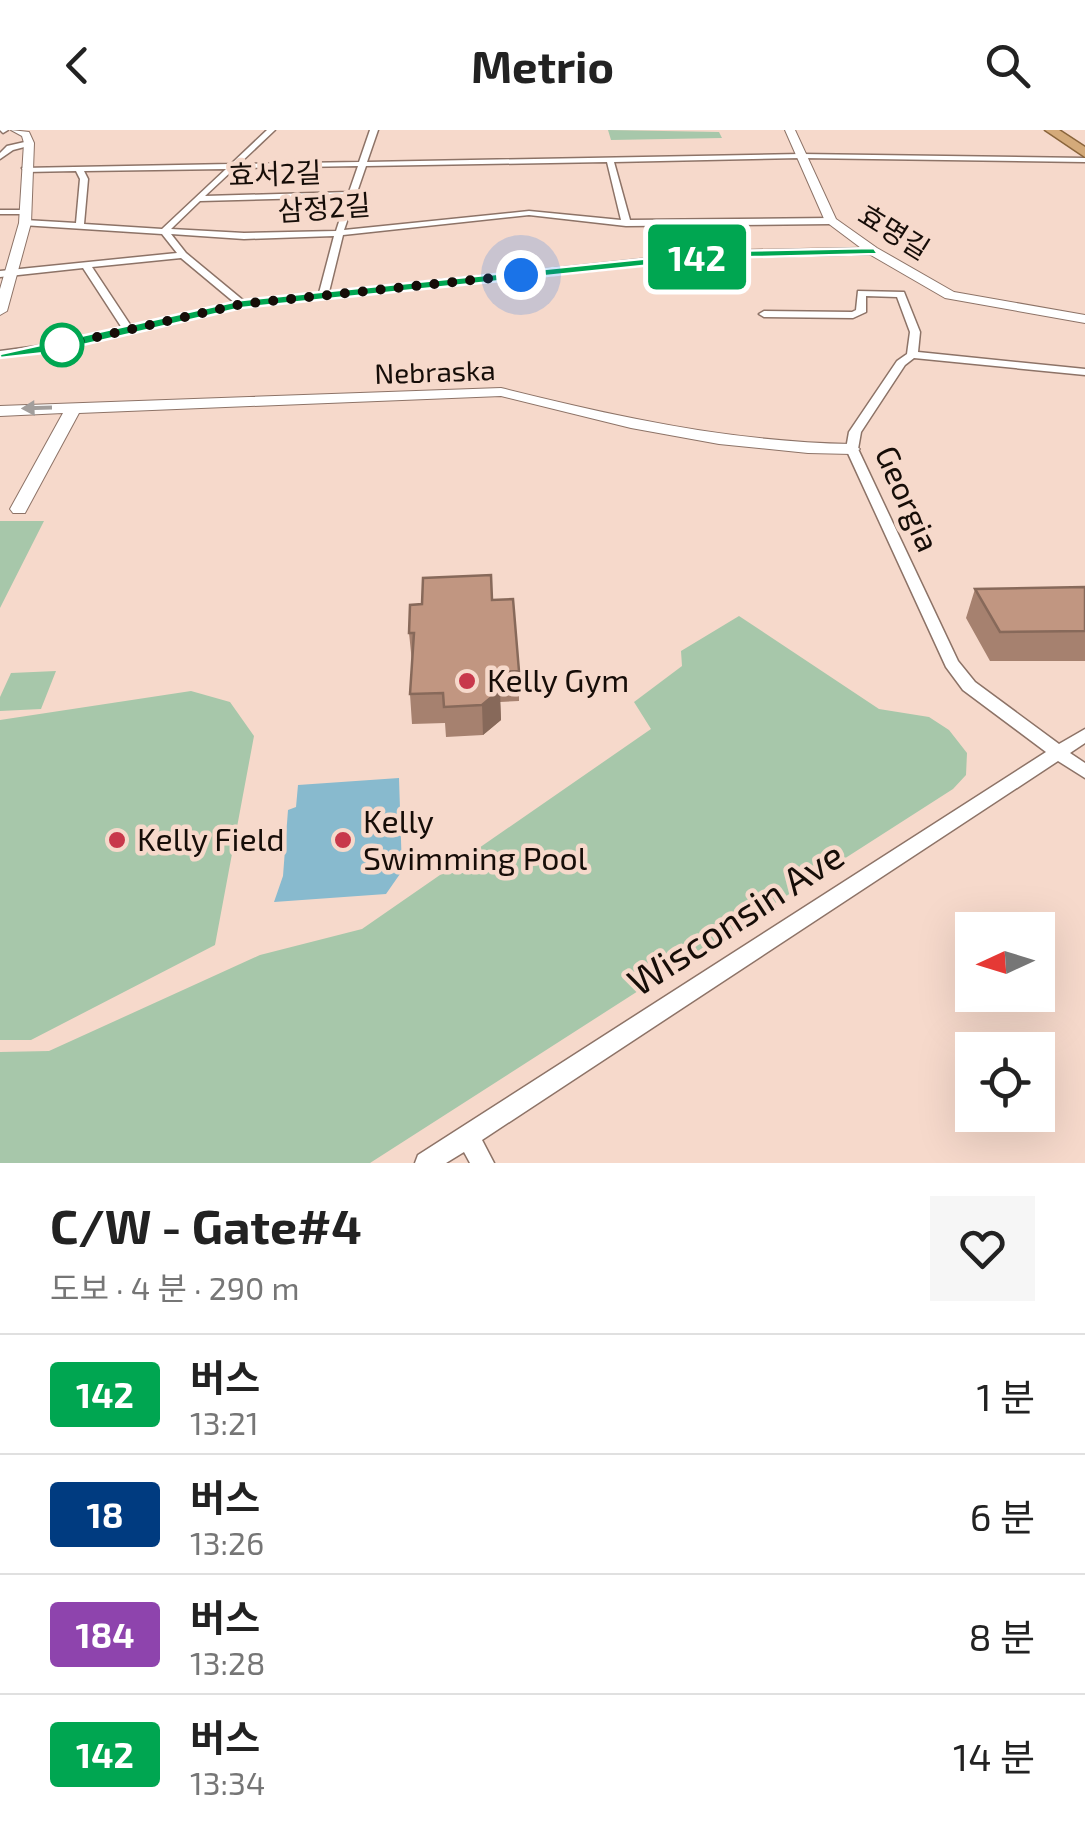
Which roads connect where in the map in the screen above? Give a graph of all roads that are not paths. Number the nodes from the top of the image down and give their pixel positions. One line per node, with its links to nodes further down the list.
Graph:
1 (16, 130): 8 (street)
2 (271, 130): 14 (street)
3 (374, 130): 13 (street)
4 (790, 130): 9 (street, 효명길)
5 (1052, 130): 11 (highway)
6 (1064, 130): 7 (highway)
7 (1085, 142)
8 (29, 143): 10 (street); 15 (street)
9 (801, 156): 11 (street); 12 (street); 21 (street, 효명길)
10 (0, 157)
11 (1085, 157)
12 (610, 160): 13 (street); 22 (street)
13 (361, 164): 14 (street); 17 (street)
14 (232, 168): 16 (street); 18 (street)
15 (25, 170): 16 (street); 20 (street)
16 (79, 170): 23 (street)
17 (352, 194): 18 (street, 효서2길); 26 (street)
18 (200, 199): 25 (street)
19 (0, 212): 20 (street, 삼정2길)
20 (25, 218): 23 (street, 삼정2길); 31 (street)
21 (832, 221): 24 (street, 삼정2길); 27 (street, 효명길)
22 (626, 223): 24 (street, 삼정2길); 26 (street, 삼정2길)
23 (80, 224): 25 (street, 삼정2길)
24 (704, 224): 28 (street)
25 (164, 231): 26 (street, 삼정2길); 29 (street)
26 (339, 233): 32 (street)
27 (874, 251): 28 (street); 36 (street, 효명길)
28 (719, 254): 32 (street)
29 (183, 255): 30 (street); 33 (street)
30 (87, 267): 31 (street); 37 (street)
31 (5, 274): 34 (street)
32 (323, 296): 33 (street)
33 (242, 304): 37 (street)
34 (0, 311)
35 (764, 314): 39 (street)
36 (1085, 320)
37 (128, 329): 38 (street)
38 (0, 354)
39 (912, 355): 40 (street); 43 (street, Georgia)
40 (1085, 372)
41 (74, 406): 42 (street, Nebraska, one-way to 42); 43 (street, Nebraska); 44 (street)
42 (0, 412)
43 (852, 449): 46 (street, Georgia)
44 (19, 509)
45 (1085, 736): 46 (street, Wisconsin Ave)
46 (1056, 751): 47 (street, Georgia); 48 (street, Wisconsin Ave)
47 (1085, 772)
48 (467, 1136): 49 (street, Wisconsin Ave); 50 (street)
49 (426, 1163)
50 (483, 1163)

